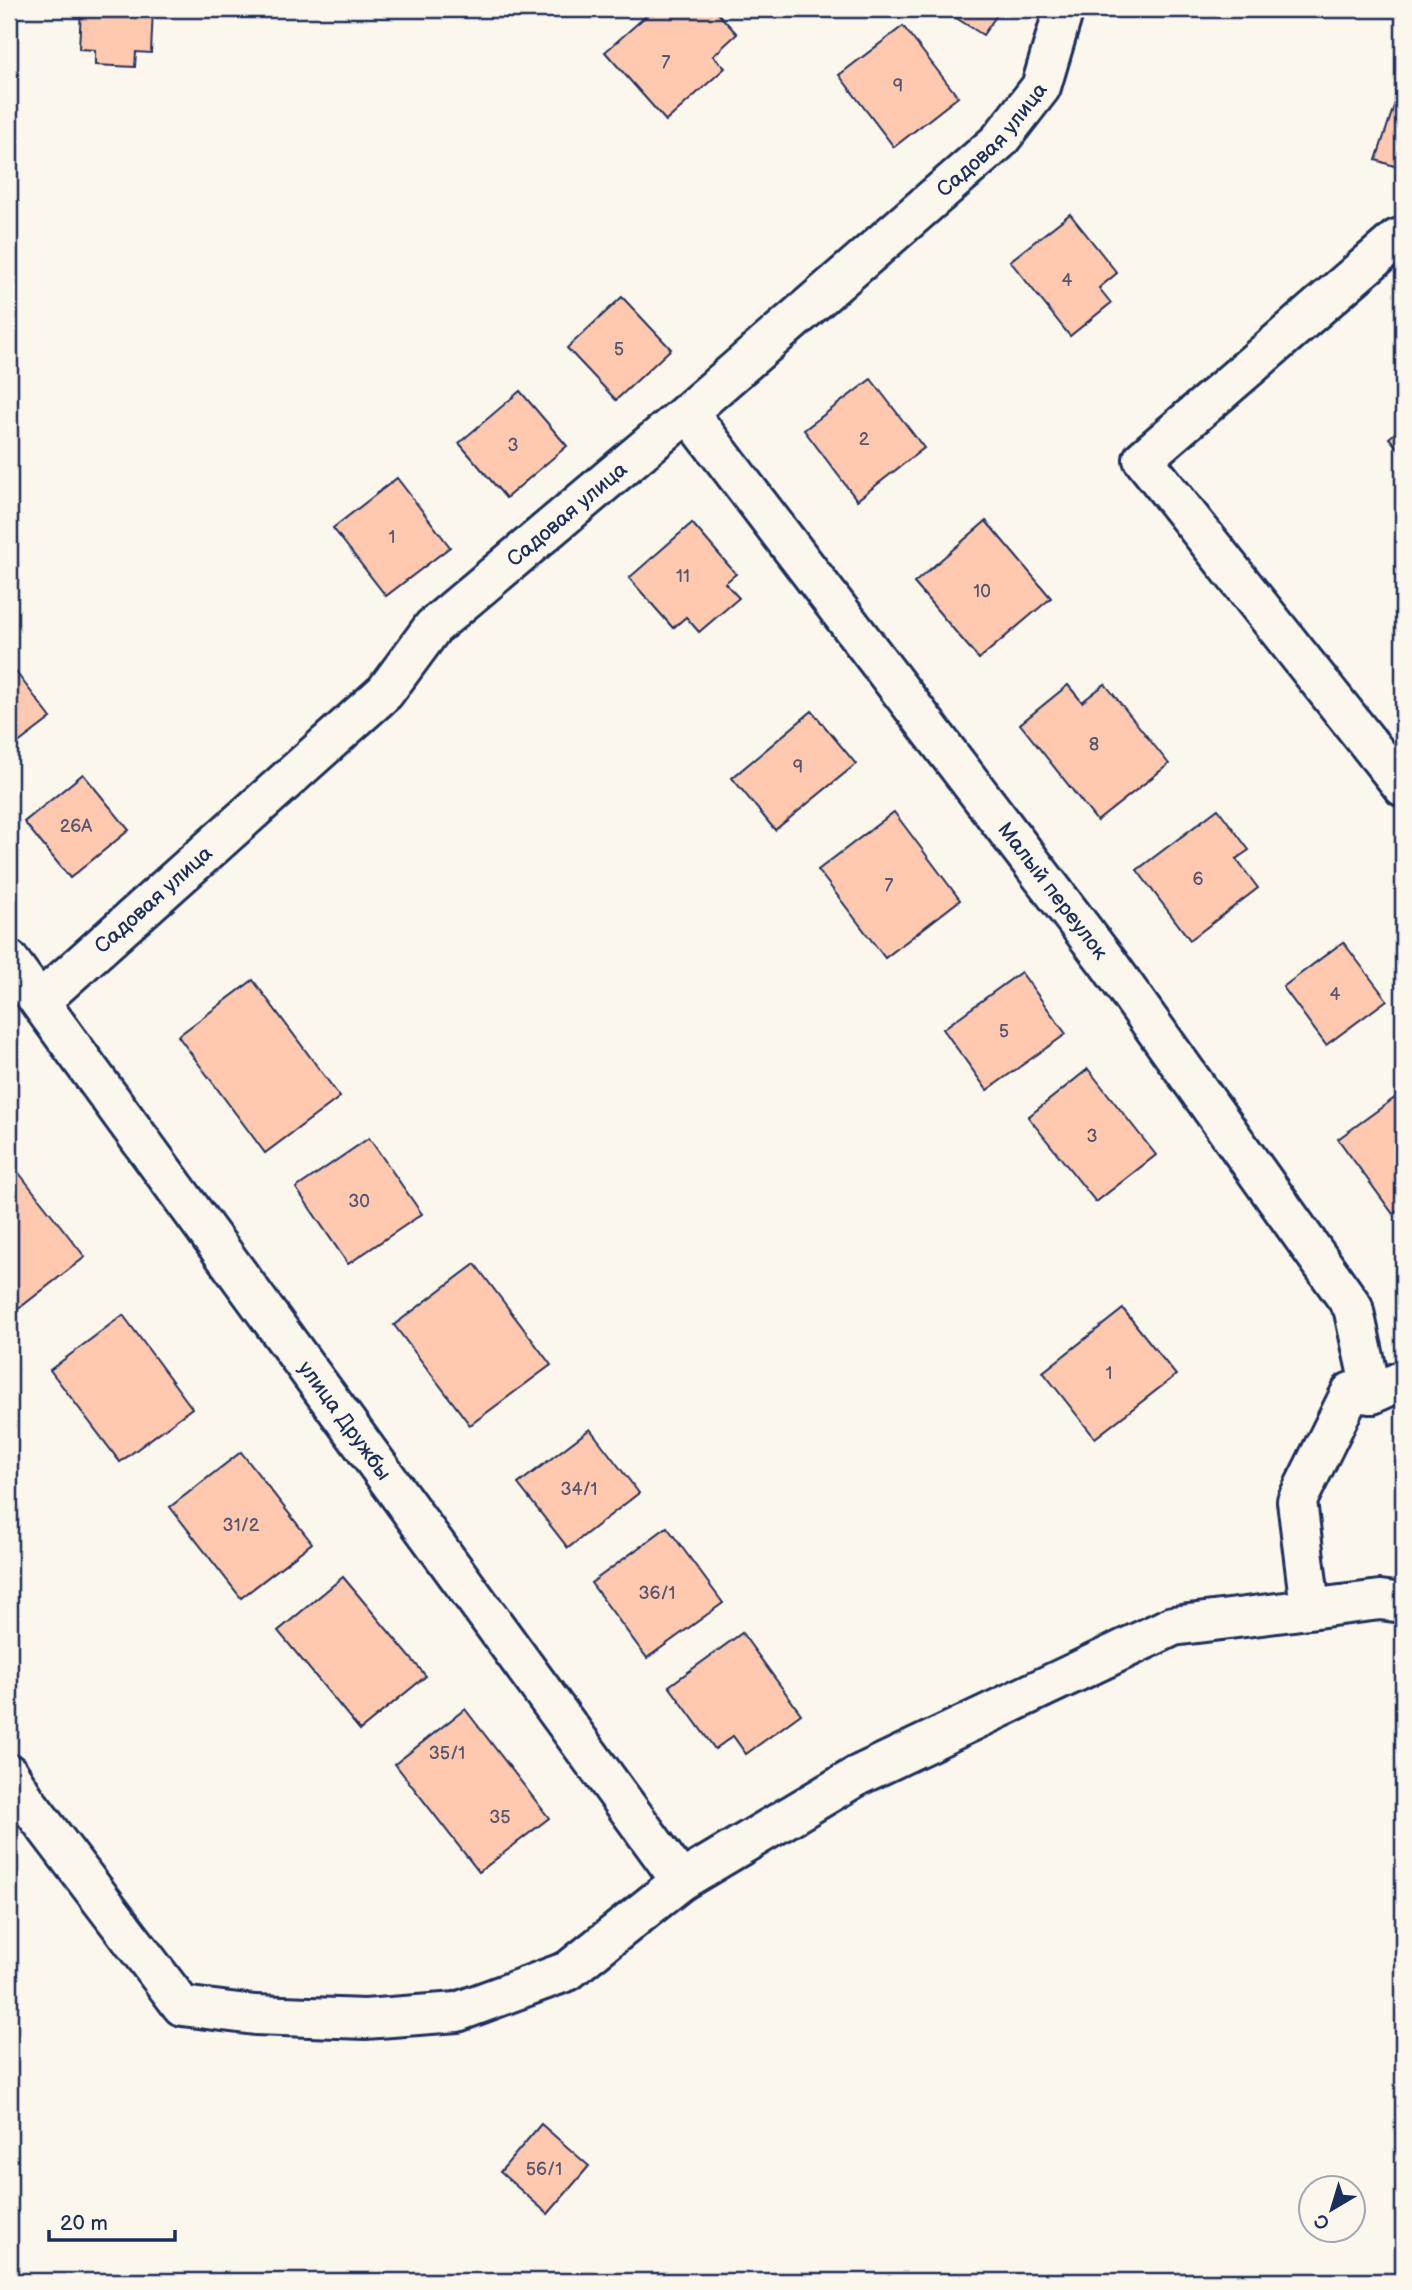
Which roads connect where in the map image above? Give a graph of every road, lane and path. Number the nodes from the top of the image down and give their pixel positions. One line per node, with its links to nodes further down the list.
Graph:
1 (1063, 9): 3 (street, Садовая улица)
2 (1400, 241): 4 (street)
3 (688, 412): 6 (street, Садовая улица); 7 (street, Малый переулок)
4 (1403, 787)
5 (9, 960): 6 (street, улица Дружбы)
6 (40, 1002): 11 (street, улица Дружбы)
7 (1388, 1387): 9 (street)
8 (1403, 1603): 9 (street)
9 (1310, 1607): 11 (street)
10 (9, 1774): 11 (street)
11 (681, 1881)

